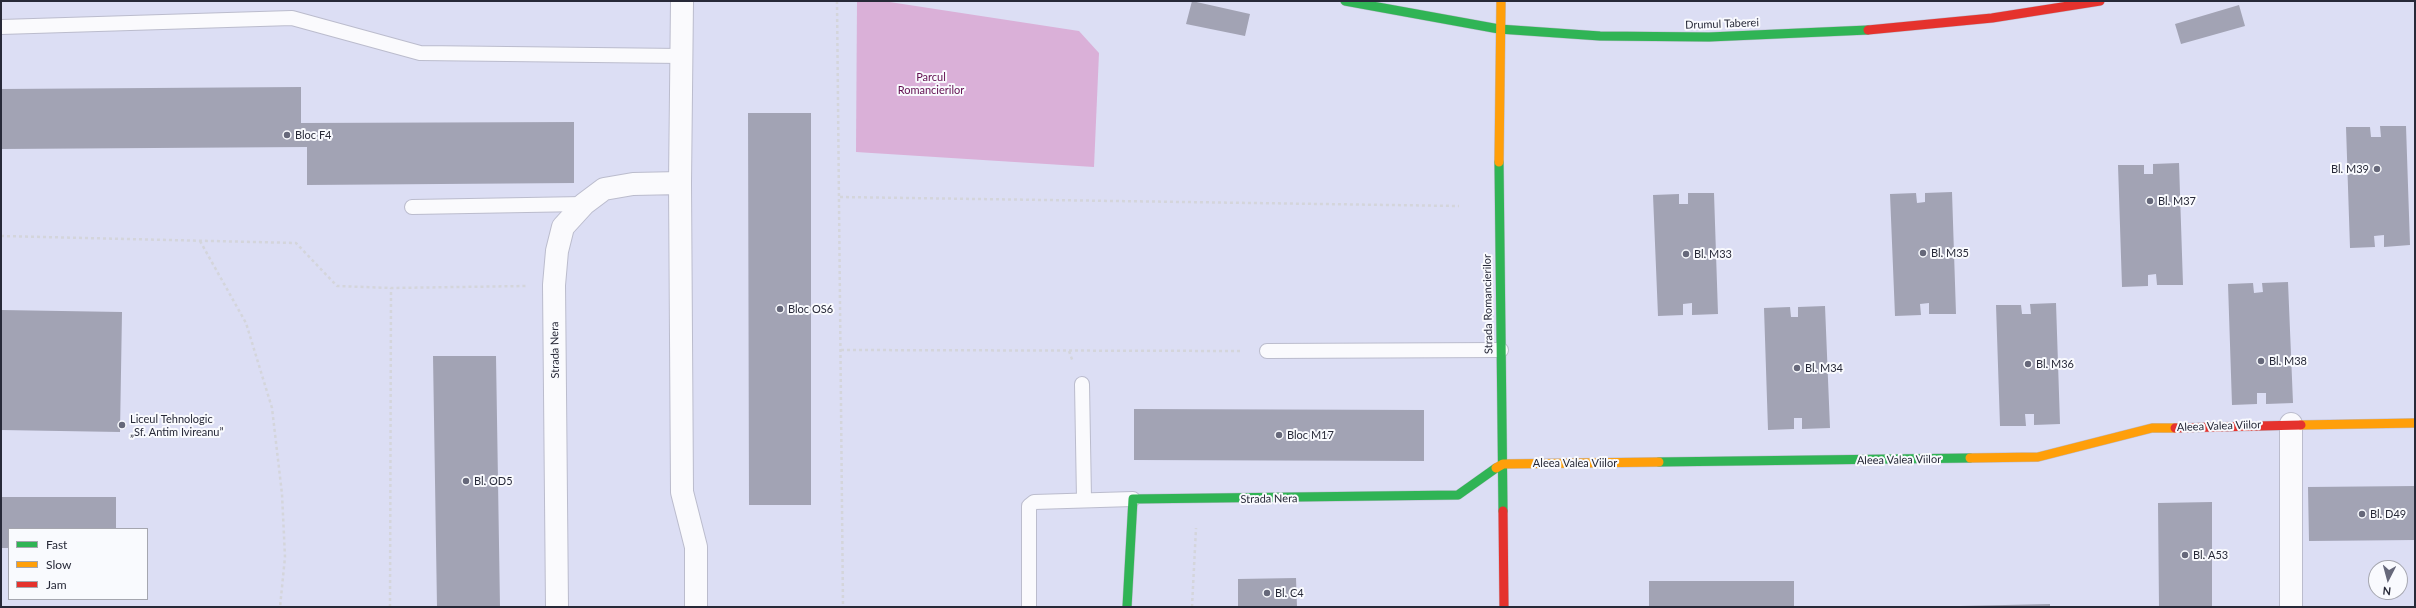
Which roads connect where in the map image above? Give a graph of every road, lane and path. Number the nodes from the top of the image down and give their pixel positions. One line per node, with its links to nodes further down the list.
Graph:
1 (682, 1): 8 (street)
2 (837, 1): 10 (path)
3 (1345, 1): 7 (street, Drumul Taberei)
4 (1501, 1): 7 (street, Strada Romancierilor)
5 (2100, 1): 7 (street, Drumul Taberei)
6 (1, 27): 8 (lane)
7 (1499, 29): 19 (street, Strada Romancierilor)
8 (681, 56): 9 (street)
9 (680, 183): 11 (street, Strada Nera); 31 (street)
10 (840, 197): 12 (path); 18 (path)
11 (584, 204): 13 (lane); 16 (street, Strada Nera)
12 (1459, 206)
13 (412, 207)
14 (1, 236): 15 (path)
15 (200, 241): 17 (path); 28 (path)
16 (554, 285): 17 (path); 30 (street, Strada Nera)
17 (391, 288): 29 (path)
18 (841, 350): 20 (path); 32 (path)
19 (1501, 350): 20 (lane); 24 (street, Strada Romancierilor)
20 (1267, 352)
21 (1082, 384): 25 (lane)
22 (2415, 422): 23 (street, Aleea Valea Viilor)
23 (2291, 424): 24 (street, Aleea Valea Viilor); 37 (street)
24 (1503, 464): 27 (street, Strada Nera); 36 (street, Strada Romancierilor)
25 (1084, 499): 26 (lane); 33 (lane)
26 (1133, 499): 27 (street, Strada Nera); 34 (street)
27 (1197, 500): 35 (path)
28 (280, 607)
29 (390, 607)
30 (557, 607)
31 (696, 607)
32 (843, 607)
33 (1029, 607)
34 (1127, 607)
35 (1192, 607)
36 (1504, 607)
37 (2291, 607)

